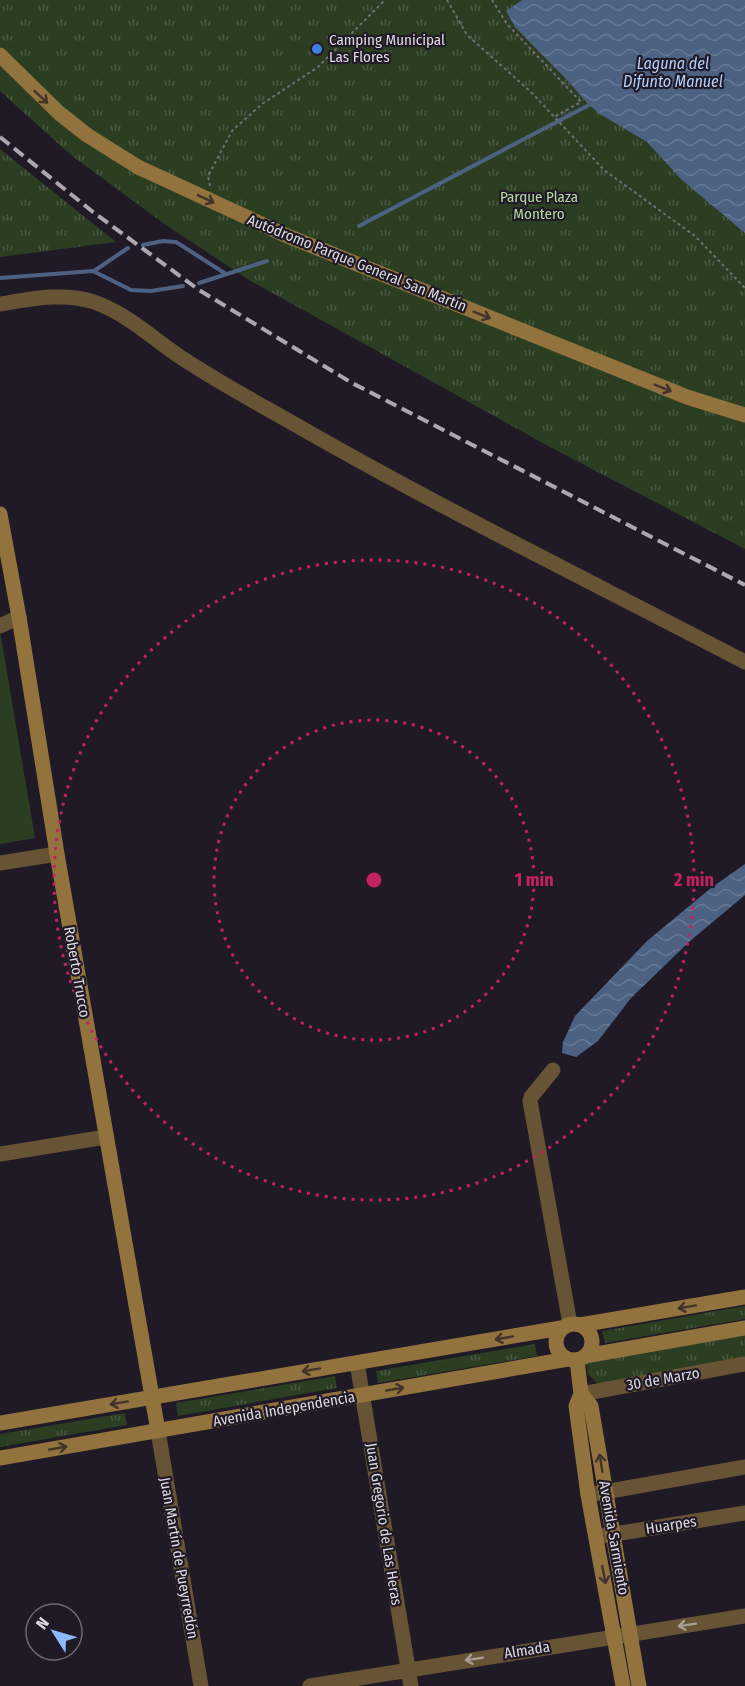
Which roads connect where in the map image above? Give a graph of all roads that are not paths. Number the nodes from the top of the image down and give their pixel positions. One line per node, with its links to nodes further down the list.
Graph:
1 (0, 55): 3 (main road, Autódromo Parque General San Martín, one-way to 3)
2 (0, 304): 7 (street)
3 (745, 416)
4 (0, 514): 5 (main road, Roberto Trucco)
5 (19, 617): 6 (street); 8 (main road, Roberto Trucco)
6 (0, 626)
7 (745, 662)
8 (57, 854): 9 (street); 11 (main road, Roberto Trucco)
9 (0, 864)
10 (553, 1070): 14 (street)
11 (106, 1137): 12 (street); 21 (main road, Roberto Trucco)
12 (0, 1154)
13 (745, 1297): 14 (main road, one-way to 14)
14 (570, 1325): 16 (main road); 16 (main road); 17 (main road, one-way to 17)
15 (745, 1329): 16 (main road, Avenida Independencia)
16 (576, 1359): 19 (main road, Avenida Sarmiento); 20 (main road, Avenida Independencia, one-way to 16)
17 (357, 1363): 20 (street, Juan Gregorio de Las Heras); 21 (main road, one-way to 21)
18 (745, 1364): 19 (street, 30 de Marzo)
19 (581, 1394): 26 (main road, Avenida Sarmiento, one-way to 19); 27 (main road, Avenida Sarmiento)
20 (363, 1395): 23 (main road, Avenida Independencia); 33 (street, Juan Gregorio de Las Heras)
21 (152, 1398): 22 (main road, one-way to 22); 23 (main road, Roberto Trucco)
22 (0, 1423)
23 (158, 1431): 24 (main road, Avenida Independencia, one-way to 23); 34 (street, Juan Martín de Pueyrredón)
24 (0, 1458)
25 (745, 1467): 26 (street)
26 (605, 1492): 27 (street); 29 (main road, Avenida Sarmiento)
27 (588, 1495): 30 (main road, Avenida Sarmiento)
28 (745, 1513): 29 (street, Huarpes)
29 (613, 1535): 30 (street, Huarpes); 32 (main road, Avenida Sarmiento)
30 (596, 1537): 32 (main road, Avenida Sarmiento, one-way to 32)
31 (745, 1616): 32 (street, Almada, one-way to 32)
32 (623, 1635): 33 (street, Almada, one-way to 33); 37 (main road, Avenida Sarmiento); 38 (main road, Avenida Sarmiento)
33 (408, 1669): 35 (street, Almada); 36 (street, Juan Gregorio de Las Heras)
34 (201, 1686)
35 (310, 1686)
36 (411, 1686)
37 (623, 1686)
38 (639, 1686)

